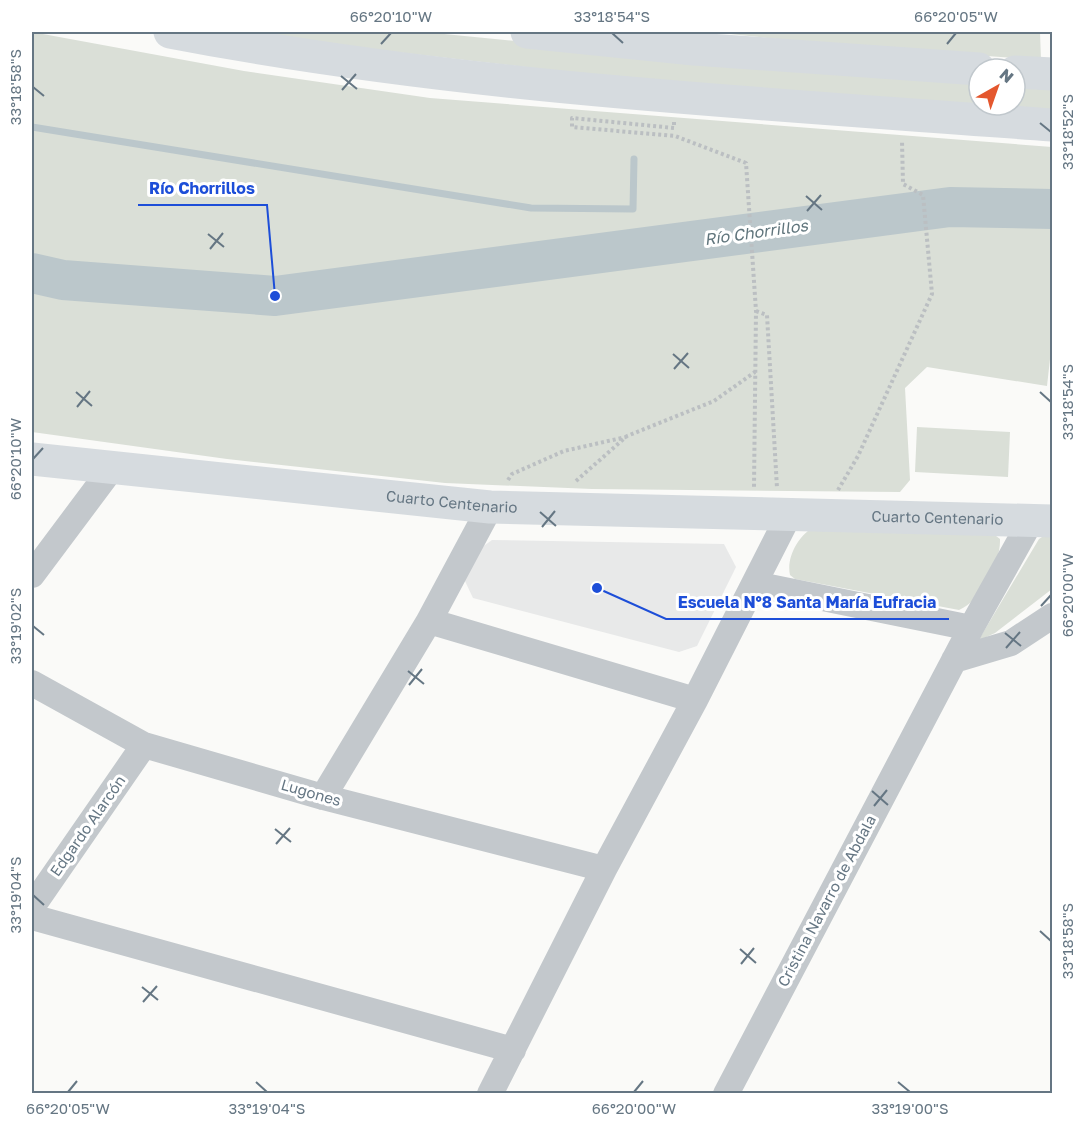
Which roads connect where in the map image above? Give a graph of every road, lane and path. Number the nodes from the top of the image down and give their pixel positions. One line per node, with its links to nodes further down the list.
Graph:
1 (170, 32): 6 (main road)
2 (527, 32): 3 (main road)
3 (967, 68)
4 (1027, 73): 5 (main road)
5 (1053, 74)
6 (901, 114): 7 (main road); 17 (path)
7 (1053, 125)
8 (675, 136): 9 (path)
9 (756, 311): 10 (path); 16 (path)
10 (755, 372): 11 (path); 16 (path)
11 (627, 436): 14 (path); 15 (path)
12 (32, 459): 13 (main road, Cuarto Centenario)
13 (112, 468): 14 (main road, Cuarto Centenario); 19 (street)
14 (490, 507): 15 (main road, Cuarto Centenario); 22 (street)
15 (544, 508): 16 (main road, Cuarto Centenario)
16 (774, 514): 17 (main road, Cuarto Centenario); 20 (street)
17 (823, 515): 18 (main road, Cuarto Centenario)
18 (1042, 520): 23 (street, Cristina Navarro de Abdala)
19 (32, 575)
20 (754, 584): 23 (street); 26 (street)
21 (1053, 616): 24 (street)
22 (429, 621): 26 (street); 28 (street)
23 (971, 628): 24 (street, Cristina Navarro de Abdala)
24 (954, 660): 34 (street, Cristina Navarro de Abdala)
25 (32, 683): 27 (street, Lugones)
26 (695, 700): 29 (street)
27 (144, 745): 28 (street, Lugones); 30 (street, Edgardo Alarcón)
28 (323, 796): 29 (street, Lugones)
29 (604, 869): 32 (street)
30 (32, 907)
31 (32, 917): 32 (street)
32 (513, 1050): 33 (street)
33 (490, 1094)
34 (726, 1094)

